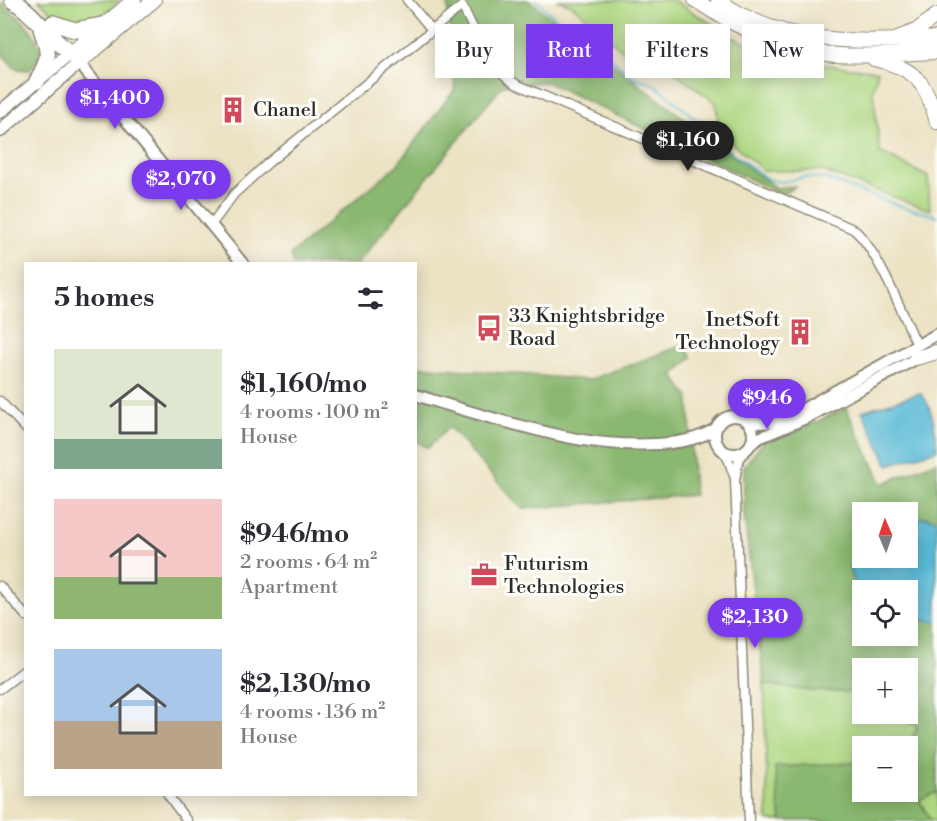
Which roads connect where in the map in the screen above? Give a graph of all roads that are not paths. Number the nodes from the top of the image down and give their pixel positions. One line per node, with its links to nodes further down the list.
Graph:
1 (12, 0): 9 (highway)
2 (30, 0): 9 (highway)
3 (134, 0): 10 (highway)
4 (154, 0): 16 (highway)
5 (407, 0): 11 (street)
6 (695, 0): 15 (highway)
7 (718, 0): 13 (highway)
8 (937, 15): 13 (highway)
9 (46, 22): 10 (highway); 16 (highway); 17 (highway)
10 (103, 25): 16 (highway)
11 (432, 30): 22 (street); 26 (street)
12 (937, 38): 13 (highway)
13 (892, 40)
14 (937, 52): 15 (highway)
15 (858, 54): 19 (highway)
16 (75, 58): 17 (main road); 20 (main road); 22 (street)
17 (37, 81): 18 (main road)
18 (0, 112)
19 (937, 121): 21 (highway)
20 (0, 131)
21 (937, 131)
22 (211, 225): 23 (street)
23 (241, 262)
24 (937, 334): 26 (street)
25 (937, 346): 26 (street)
26 (917, 352): 27 (highway); 30 (street); 34 (street)
27 (937, 352)
28 (417, 394): 33 (street)
29 (0, 401): 31 (street)
30 (748, 421): 32 (street); 34 (street)
31 (24, 427)
32 (715, 429): 33 (street); 35 (street)
33 (686, 441): 35 (street)
34 (749, 447): 35 (street); 36 (street)
35 (720, 448): 36 (street)
36 (735, 480): 43 (street)
37 (0, 586): 38 (street)
38 (24, 614)
39 (24, 671): 40 (street)
40 (0, 689)
41 (169, 796): 42 (street)
42 (187, 821)
43 (749, 821)

